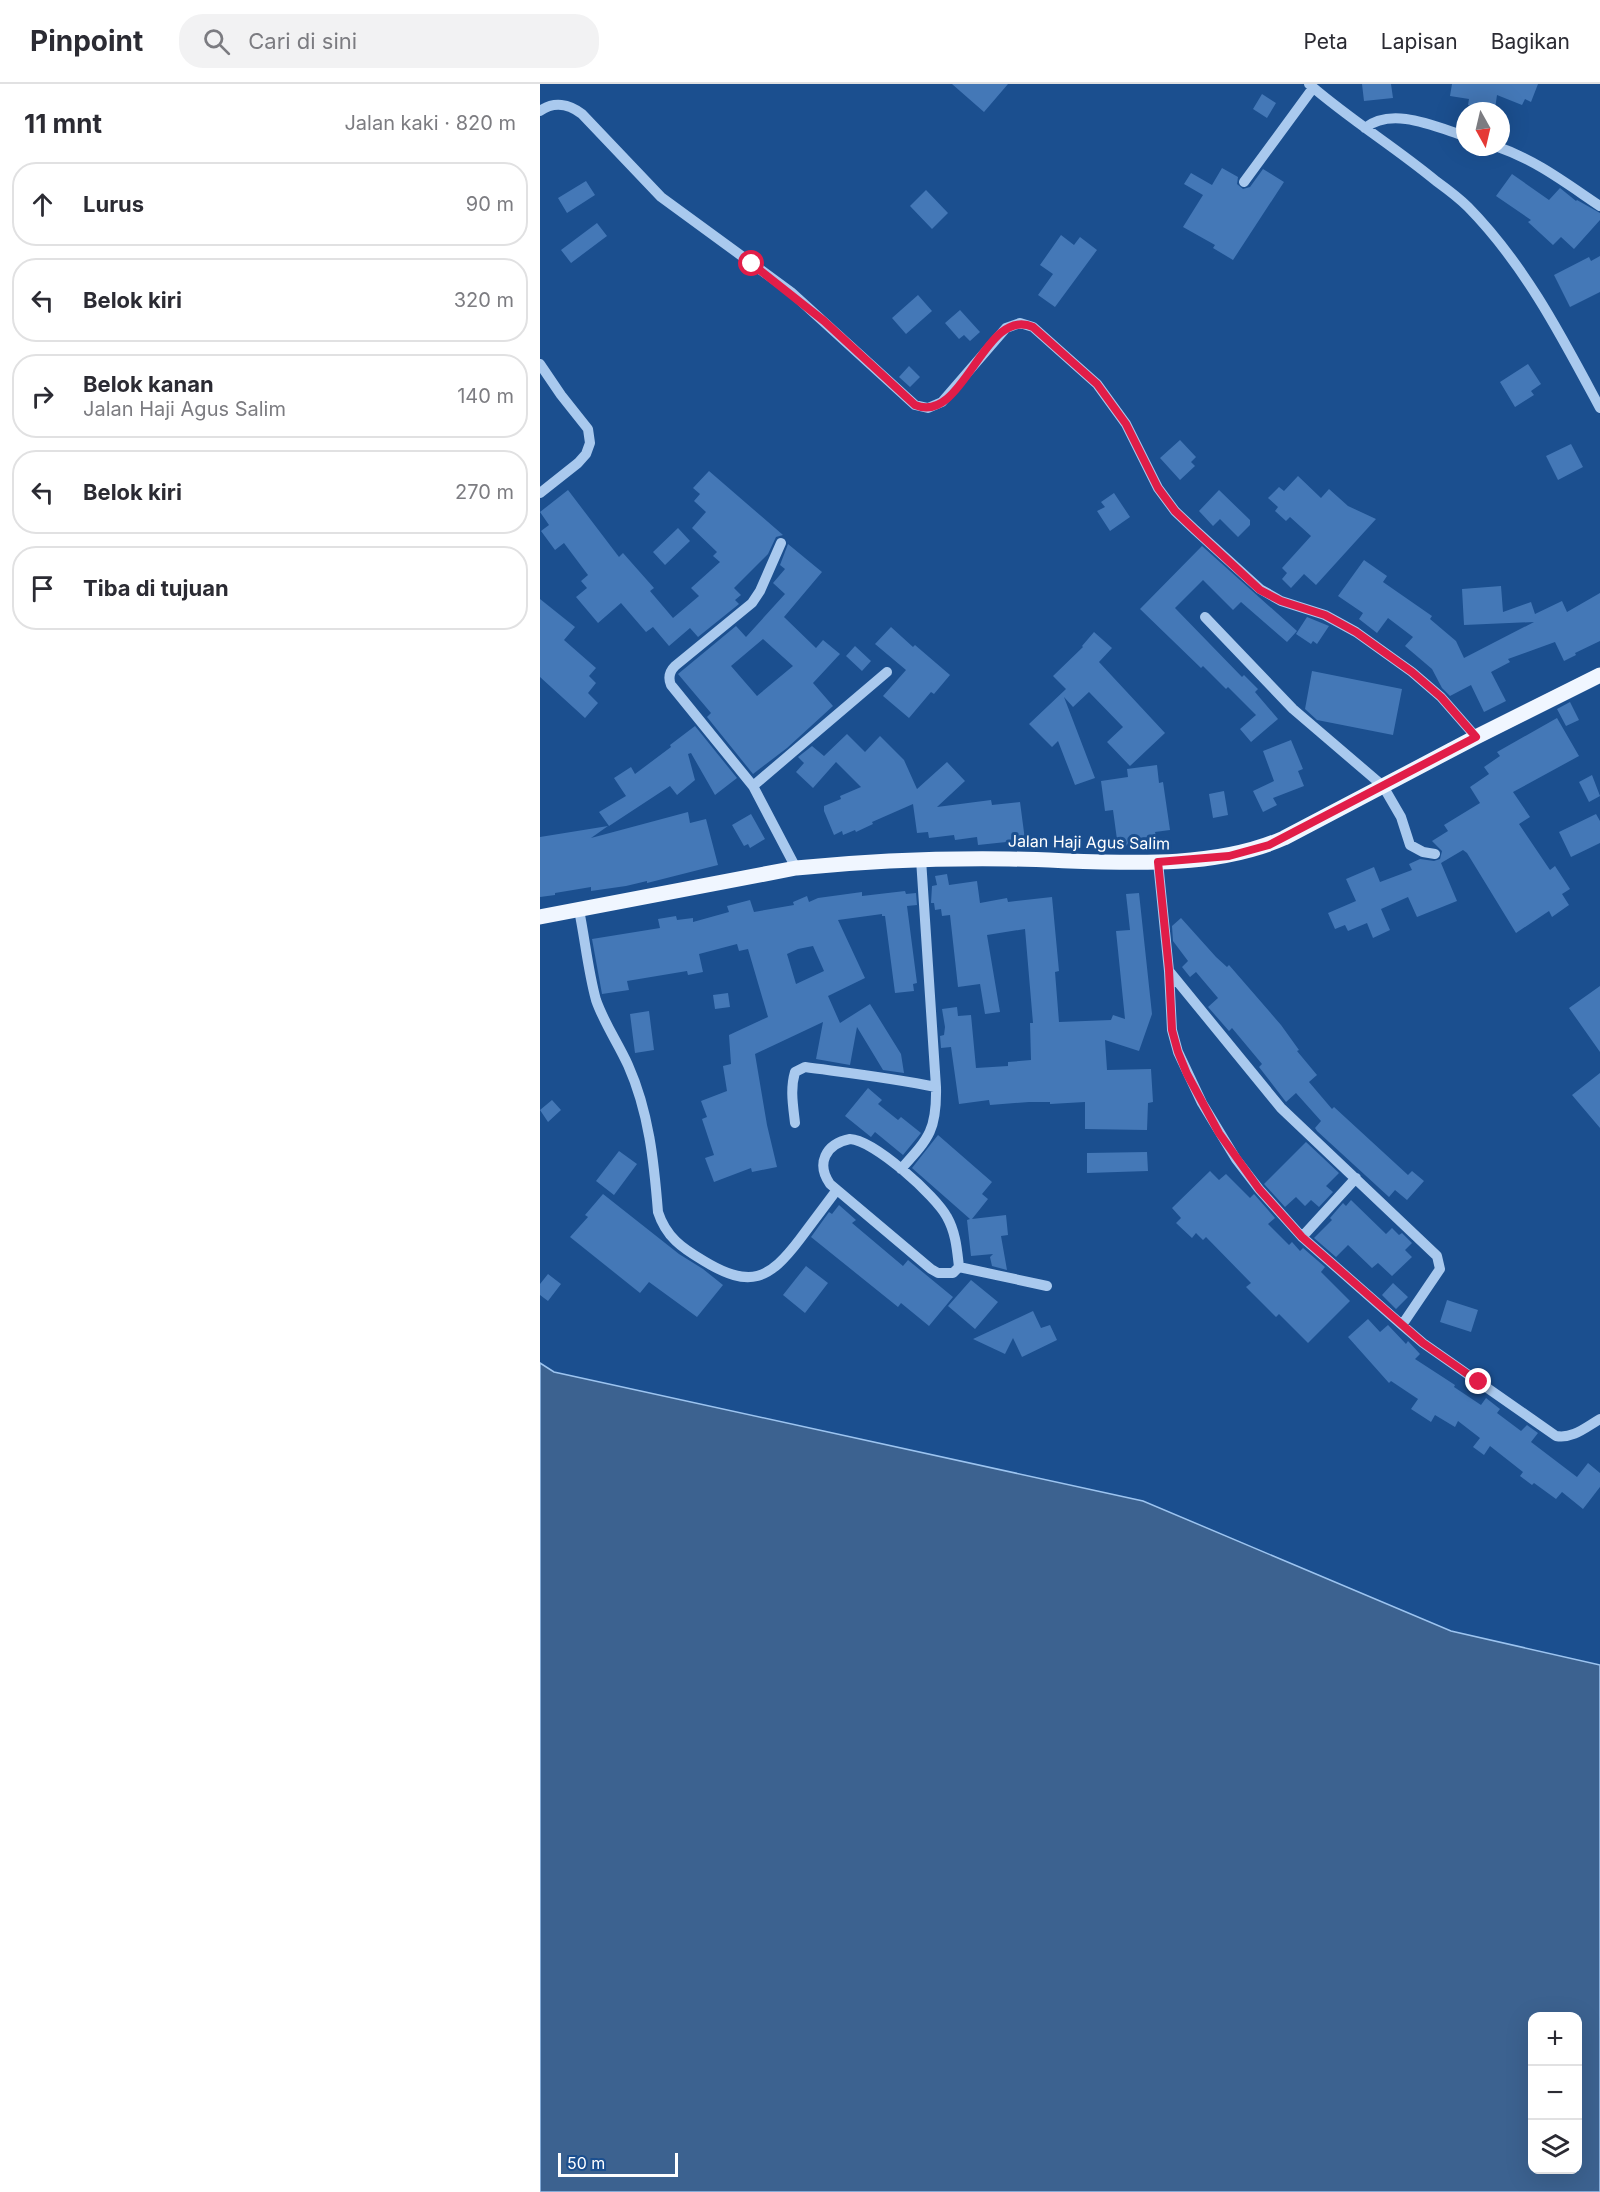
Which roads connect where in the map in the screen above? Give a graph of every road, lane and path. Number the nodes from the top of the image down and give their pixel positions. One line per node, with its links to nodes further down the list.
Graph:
1 (1311, 86): 3 (street); 6 (street)
2 (540, 111): 15 (street)
3 (1365, 128): 4 (street); 9 (street)
4 (1456, 133)
5 (1510, 151): 7 (street)
6 (1244, 182)
7 (1600, 206)
8 (540, 364): 10 (street)
9 (1600, 408)
10 (540, 493)
11 (781, 543): 16 (street)
12 (1205, 617): 17 (street)
13 (886, 672): 16 (street)
14 (1600, 675): 15 (main road, Jalan Haji Agus Salim)
15 (1476, 737): 17 (main road, Jalan Haji Agus Salim)
16 (753, 786): 21 (street)
17 (1383, 786): 18 (street); 20 (main road, Jalan Haji Agus Salim)
18 (1435, 854)
19 (921, 860): 20 (main road, Jalan Haji Agus Salim); 21 (main road, Jalan Haji Agus Salim); 25 (street)
20 (1158, 862): 24 (street)
21 (796, 868): 22 (main road, Jalan Haji Agus Salim)
22 (579, 910): 23 (main road, Jalan Haji Agus Salim); 29 (street)
23 (540, 917)
24 (1169, 970): 28 (street); 30 (street)
25 (936, 1087): 26 (street); 27 (street)
26 (795, 1123)
27 (901, 1169): 29 (street); 31 (street)
28 (1356, 1178): 30 (street); 33 (street)
29 (836, 1191): 31 (street)
30 (1302, 1237): 33 (street)
31 (959, 1267): 32 (street)
32 (1047, 1286)
33 (1402, 1325): 34 (street)
34 (1600, 1419)

